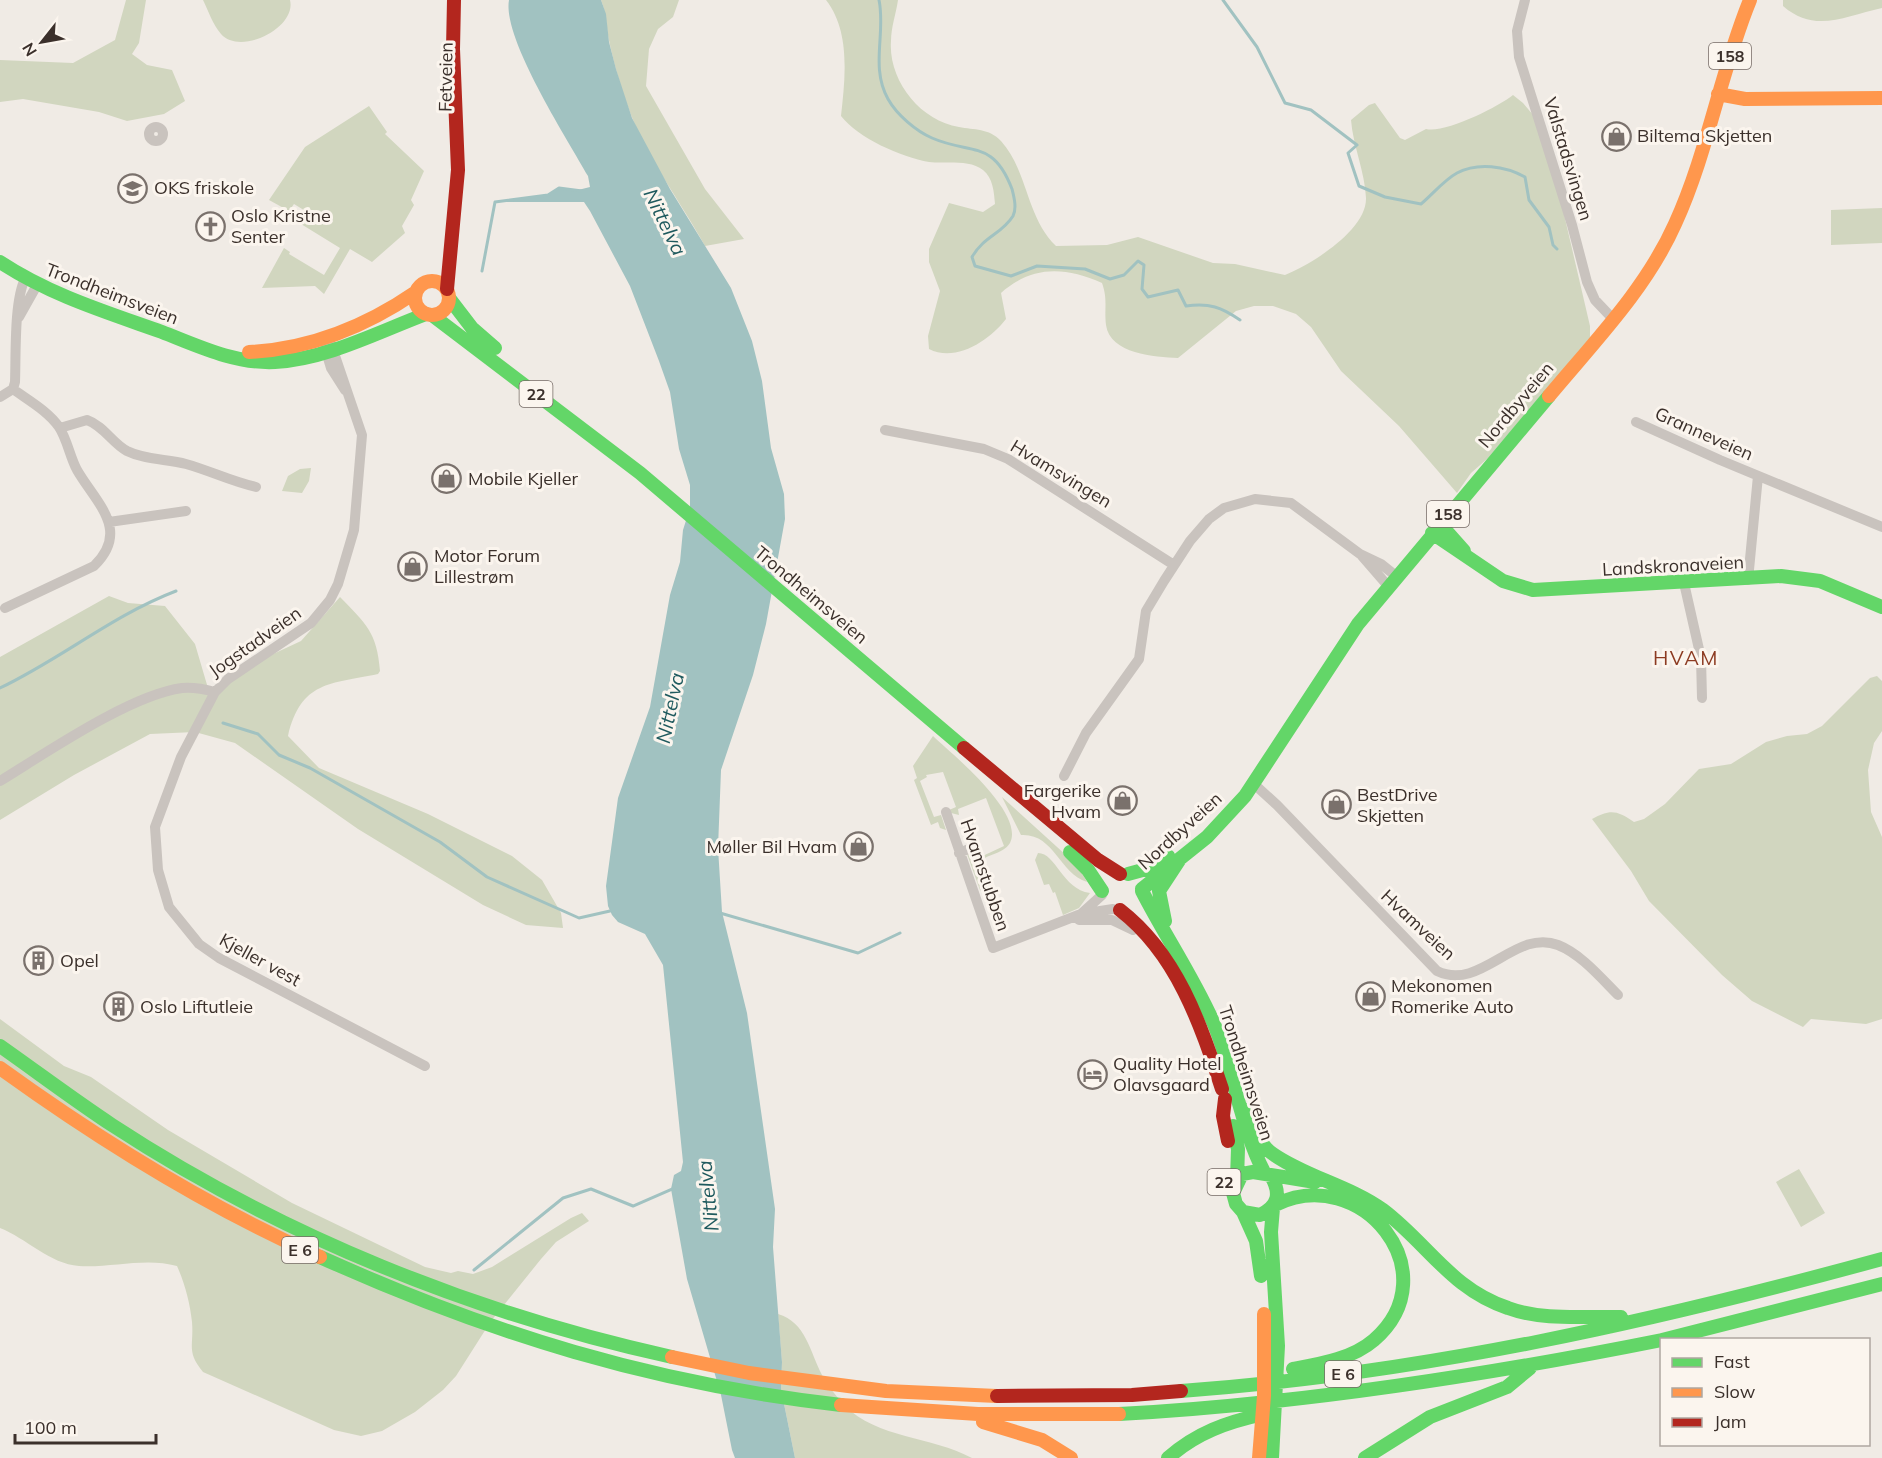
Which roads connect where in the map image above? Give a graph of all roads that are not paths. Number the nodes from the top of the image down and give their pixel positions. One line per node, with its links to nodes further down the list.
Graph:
1 (454, 0): 7 (main road, Fetveien)
2 (466, 0): 7 (main road, Fetveien)
3 (1525, 0): 14 (street, Valstadsvingen)
4 (1750, 0): 5 (main road, Nordbyveien / 158)
5 (1718, 94): 6 (main road); 14 (main road, Nordbyveien / 158)
6 (1882, 98)
7 (459, 154): 8 (main road, Fetveien)
8 (452, 220): 11 (main road, Fetveien); 12 (main road, Fetveien)
9 (0, 262): 10 (main road, Trondheimsveien)
10 (31, 282): 15 (main road, Trondheimsveien); 16 (street)
11 (420, 287): 12 (main road); 13 (main road, 22); 15 (main road, Trondheimsveien)
12 (448, 293): 13 (main road); 21 (main road, Trondheimsveien / 22)
13 (429, 314): 15 (main road, Trondheimsveien); 21 (main road, Trondheimsveien / 22)
14 (1613, 319): 27 (main road, Nordbyveien / 158)
15 (329, 347): 34 (street, Jogstadveien)
16 (13, 388): 17 (street); 19 (street)
17 (0, 397)
18 (1636, 422): 22 (street, Granneveien)
19 (60, 428): 23 (street); 25 (street)
20 (885, 430): 28 (street, Hvamsvingen)
21 (640, 473): 36 (main road, Trondheimsveien / 22)
22 (1758, 476): 26 (street, Granneveien); 29 (street, Granneveien)
23 (256, 487)
24 (186, 511): 25 (street)
25 (109, 522): 33 (street)
26 (1882, 526)
27 (1436, 528): 30 (main road, Nordbyveien / 158); 31 (main road, Landskronaveien)
28 (1174, 565): 30 (street); 37 (street)
29 (1748, 579): 31 (main road, Landskronaveien); 32 (main road, Landskronaveien)
30 (1392, 581): 39 (main road, Nordbyveien / 158)
31 (1684, 583): 35 (street)
32 (1882, 607)
33 (5, 608)
34 (215, 692): 38 (street, Jogstadveien); 54 (street, Kjeller vest)
35 (1702, 698)
36 (959, 745): 45 (main road, Trondheimsveien / 22); 47 (main road, Trondheimsveien / 22)
37 (1064, 776)
38 (0, 781)
39 (1254, 784): 40 (main road, Nordbyveien / 158); 52 (street, Hvamveien)
40 (1242, 798): 44 (main road, Nordbyveien / 158); 45 (main road, Nordbyveien / 158)
41 (946, 812): 43 (street, Hvamstubben)
42 (971, 848): 43 (street)
43 (958, 853): 50 (street, Hvamstubben)
44 (1180, 859): 46 (main road, Nordbyveien / 158); 51 (main road, 22)
45 (1124, 874): 46 (main road, 22); 47 (main road)
46 (1142, 890): 48 (main road); 51 (main road, Trondheimsveien / 22)
47 (1102, 893): 48 (main road, 22); 49 (street)
48 (1117, 909): 49 (street); 51 (main road, Trondheimsveien / 22)
49 (1082, 914): 50 (street)
50 (1069, 920): 51 (street)
51 (1169, 951): 56 (main road, Trondheimsveien / 22); 57 (main road, Trondheimsveien / 22)
52 (1618, 995)
53 (0, 1046): 71 (main road, E 6)
54 (425, 1066)
55 (0, 1068): 73 (main road, E 6)
56 (1226, 1099): 59 (main road, Trondheimsveien / 22); 63 (main road, 22)
57 (1243, 1109): 58 (main road, Trondheimsveien / 22); 60 (main road)
58 (1267, 1174): 59 (main road, 22); 60 (main road); 61 (main road, 22)
59 (1237, 1179): 62 (main road, 22)
60 (1346, 1190): 66 (main road)
61 (1274, 1206): 62 (main road, 22); 67 (main road, 22); 71 (main road)
62 (1243, 1212): 63 (main road, 22)
63 (1259, 1254): 67 (main road, 22)
64 (1882, 1259): 66 (main road, E 6)
65 (1882, 1284): 68 (main road, E 6)
66 (1667, 1314): 71 (main road, E 6)
67 (1271, 1330): 74 (main road, 22)
68 (1670, 1338)
69 (1660, 1340): 70 (main road, E 6)
70 (1533, 1366): 72 (main road, E 6); 77 (main road, E 6)
71 (1169, 1392)
72 (1321, 1399): 73 (main road, E 6); 76 (main road)
73 (927, 1411): 75 (main road)
74 (1266, 1456)
75 (1071, 1458)
76 (1168, 1458)
77 (1365, 1458)

